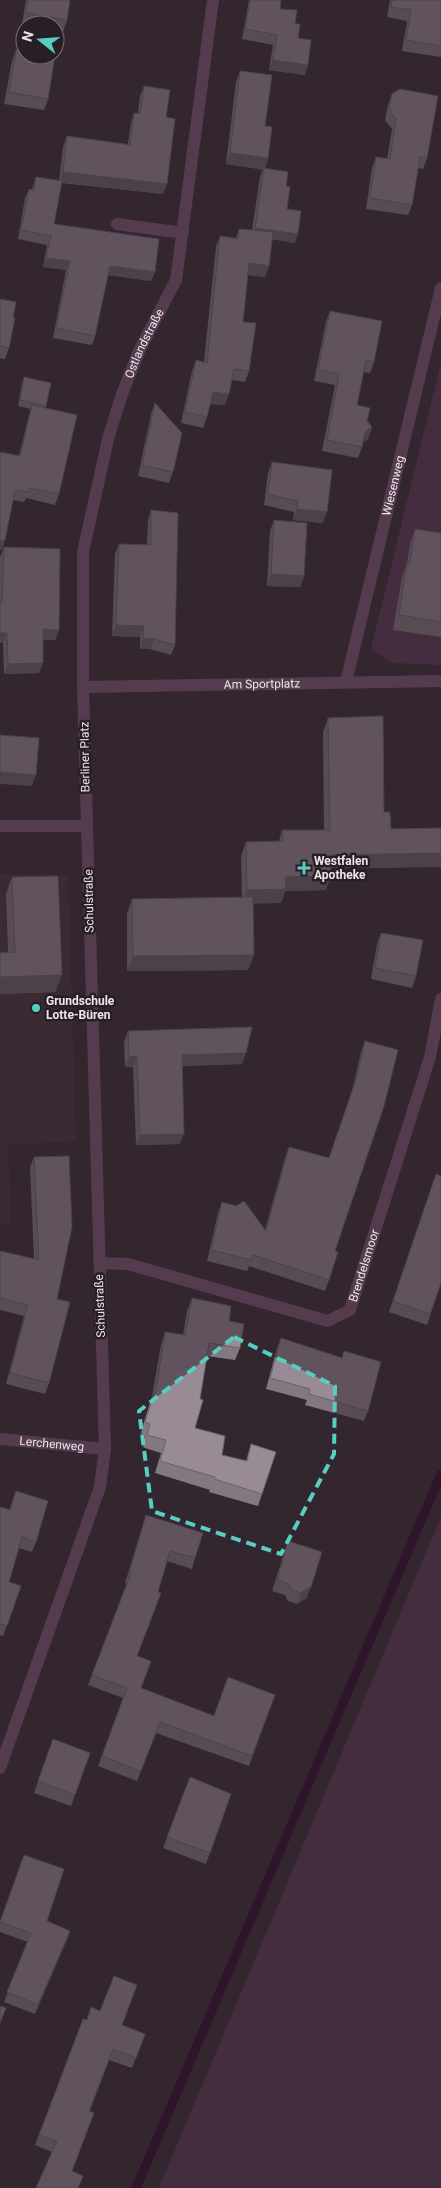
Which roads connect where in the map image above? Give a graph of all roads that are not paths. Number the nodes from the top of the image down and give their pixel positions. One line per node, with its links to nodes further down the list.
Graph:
1 (214, 0): 3 (street, Ostlandstraße)
2 (117, 224): 3 (street)
3 (183, 233): 7 (street, Ostlandstraße)
4 (441, 288): 6 (street, Wiesenweg)
5 (441, 681): 6 (street, Am Sportplatz)
6 (346, 682): 7 (street, Am Sportplatz)
7 (83, 687): 9 (street, Berliner Platz)
8 (0, 826): 9 (street)
9 (87, 826): 11 (street, Schulstraße)
10 (441, 999): 11 (street, Brendelsmoor)
11 (99, 1263): 13 (street, Schulstraße)
12 (0, 1440): 13 (street, Lerchenweg)
13 (105, 1449): 14 (street, Schulstraße)
14 (0, 1768)

